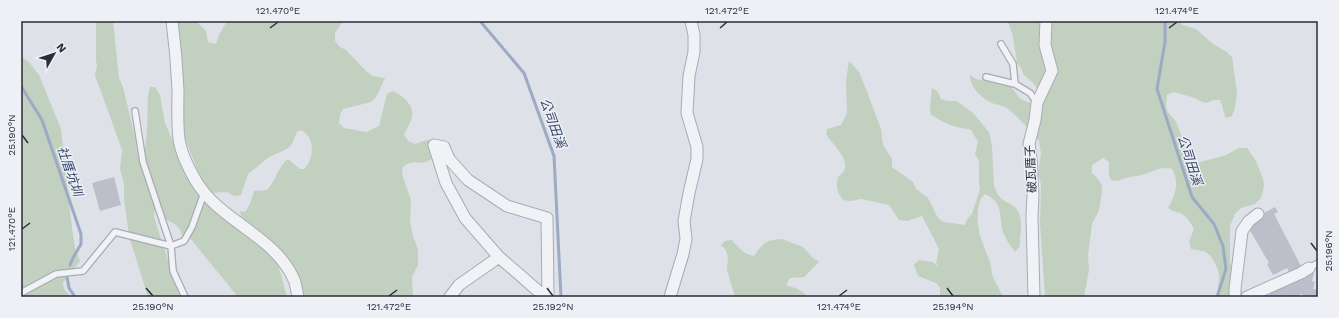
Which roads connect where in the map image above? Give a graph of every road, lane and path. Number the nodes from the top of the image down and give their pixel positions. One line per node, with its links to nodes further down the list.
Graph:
1 (172, 21): 9 (street)
2 (691, 21): 20 (street)
3 (1046, 21): 7 (street, 破瓦厝子)
4 (1001, 44): 6 (lane)
5 (986, 77): 6 (lane)
6 (1015, 84): 7 (lane)
7 (1037, 103): 21 (street, 破瓦厝子)
8 (135, 111): 11 (lane)
9 (204, 193): 11 (lane); 16 (street)
10 (1258, 214): 22 (street)
11 (171, 246): 14 (lane); 15 (lane)
12 (499, 257): 17 (street); 18 (street); 19 (street)
13 (1314, 265): 23 (street)
14 (21, 293)
15 (185, 297)
16 (298, 297)
17 (450, 297)
18 (545, 297)
19 (548, 297)
20 (670, 297)
21 (1034, 297)
22 (1236, 297)
23 (1247, 297)

